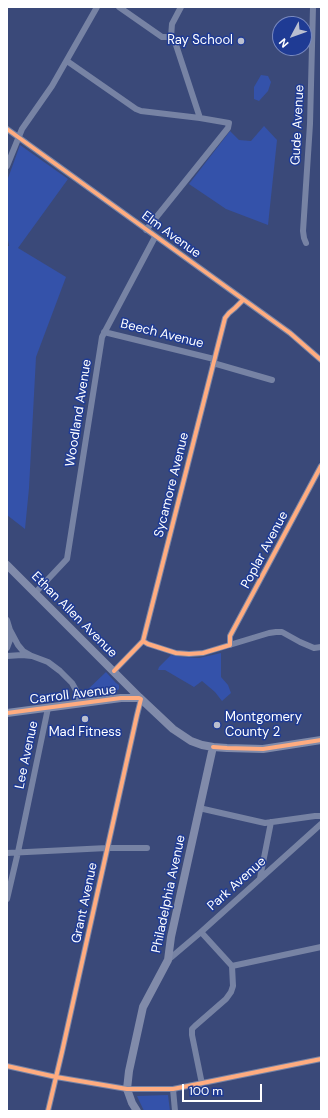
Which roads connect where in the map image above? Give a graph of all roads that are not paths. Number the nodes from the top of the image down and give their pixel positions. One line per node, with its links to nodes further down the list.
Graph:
1 (96, 7): 6 (street)
2 (119, 7): 5 (street)
3 (182, 7): 5 (street)
4 (313, 7): 13 (street, Gude Avenue)
5 (171, 37): 7 (street)
6 (67, 61): 7 (street); 9 (street)
7 (200, 118): 11 (street)
8 (7, 129): 9 (street, Elm Avenue)
9 (18, 137): 10 (street); 11 (street, Elm Avenue)
10 (7, 166)
11 (146, 230): 12 (street, Elm Avenue)
12 (155, 237): 14 (street, Elm Avenue); 15 (street, Woodland Avenue)
13 (306, 243)
14 (243, 300): 16 (street, Elm Avenue); 17 (street, Sycamore Avenue)
15 (104, 332): 17 (street, Beech Avenue); 21 (street, Woodland Avenue)
16 (321, 360)
17 (214, 361): 18 (street, Beech Avenue); 24 (street, Sycamore Avenue)
18 (272, 380)
19 (321, 466): 25 (street, Poplar Avenue)
20 (7, 565): 21 (main road, Ethan Allen Avenue)
21 (36, 593): 30 (main road, Ethan Allen Avenue)
22 (7, 620): 23 (street)
23 (10, 630): 27 (street); 29 (street)
24 (143, 641): 25 (street); 30 (street, Sycamore Avenue)
25 (230, 644): 26 (street)
26 (321, 647)
27 (7, 648)
28 (7, 656): 29 (street)
29 (32, 656): 32 (street)
30 (114, 671): 31 (main road, Ethan Allen Avenue)
31 (141, 699): 32 (main road, Carroll Avenue); 36 (main road); 41 (street, Grant Avenue)
32 (80, 704): 33 (main road, Carroll Avenue)
33 (48, 708): 34 (main road, Carroll Avenue); 43 (street, Lee Avenue)
34 (7, 714)
35 (321, 740): 36 (main road)
36 (213, 747): 37 (main road, Philadelphia Avenue)
37 (199, 808): 39 (street); 49 (main road, Philadelphia Avenue)
38 (321, 816): 39 (street)
39 (271, 822): 45 (street)
40 (320, 825): 45 (street, Park Avenue)
41 (107, 848): 42 (street); 43 (street); 53 (street, Grant Avenue)
42 (146, 848)
43 (18, 852): 44 (street); 46 (street, Lee Avenue)
44 (7, 853)
45 (260, 878): 47 (street, Park Avenue)
46 (7, 899)
47 (201, 932): 49 (street, Park Avenue); 50 (street)
48 (321, 947): 50 (street)
49 (168, 960): 55 (main road, Philadelphia Avenue)
50 (232, 966): 54 (street)
51 (321, 1059): 54 (street)
52 (7, 1066): 53 (street)
53 (56, 1077): 55 (street); 57 (street, Grant Avenue)
54 (202, 1084): 56 (street)
55 (127, 1089): 56 (street); 58 (main road, Philadelphia Avenue)
56 (173, 1089): 59 (street)
57 (48, 1111)
58 (137, 1111)
59 (175, 1111)

